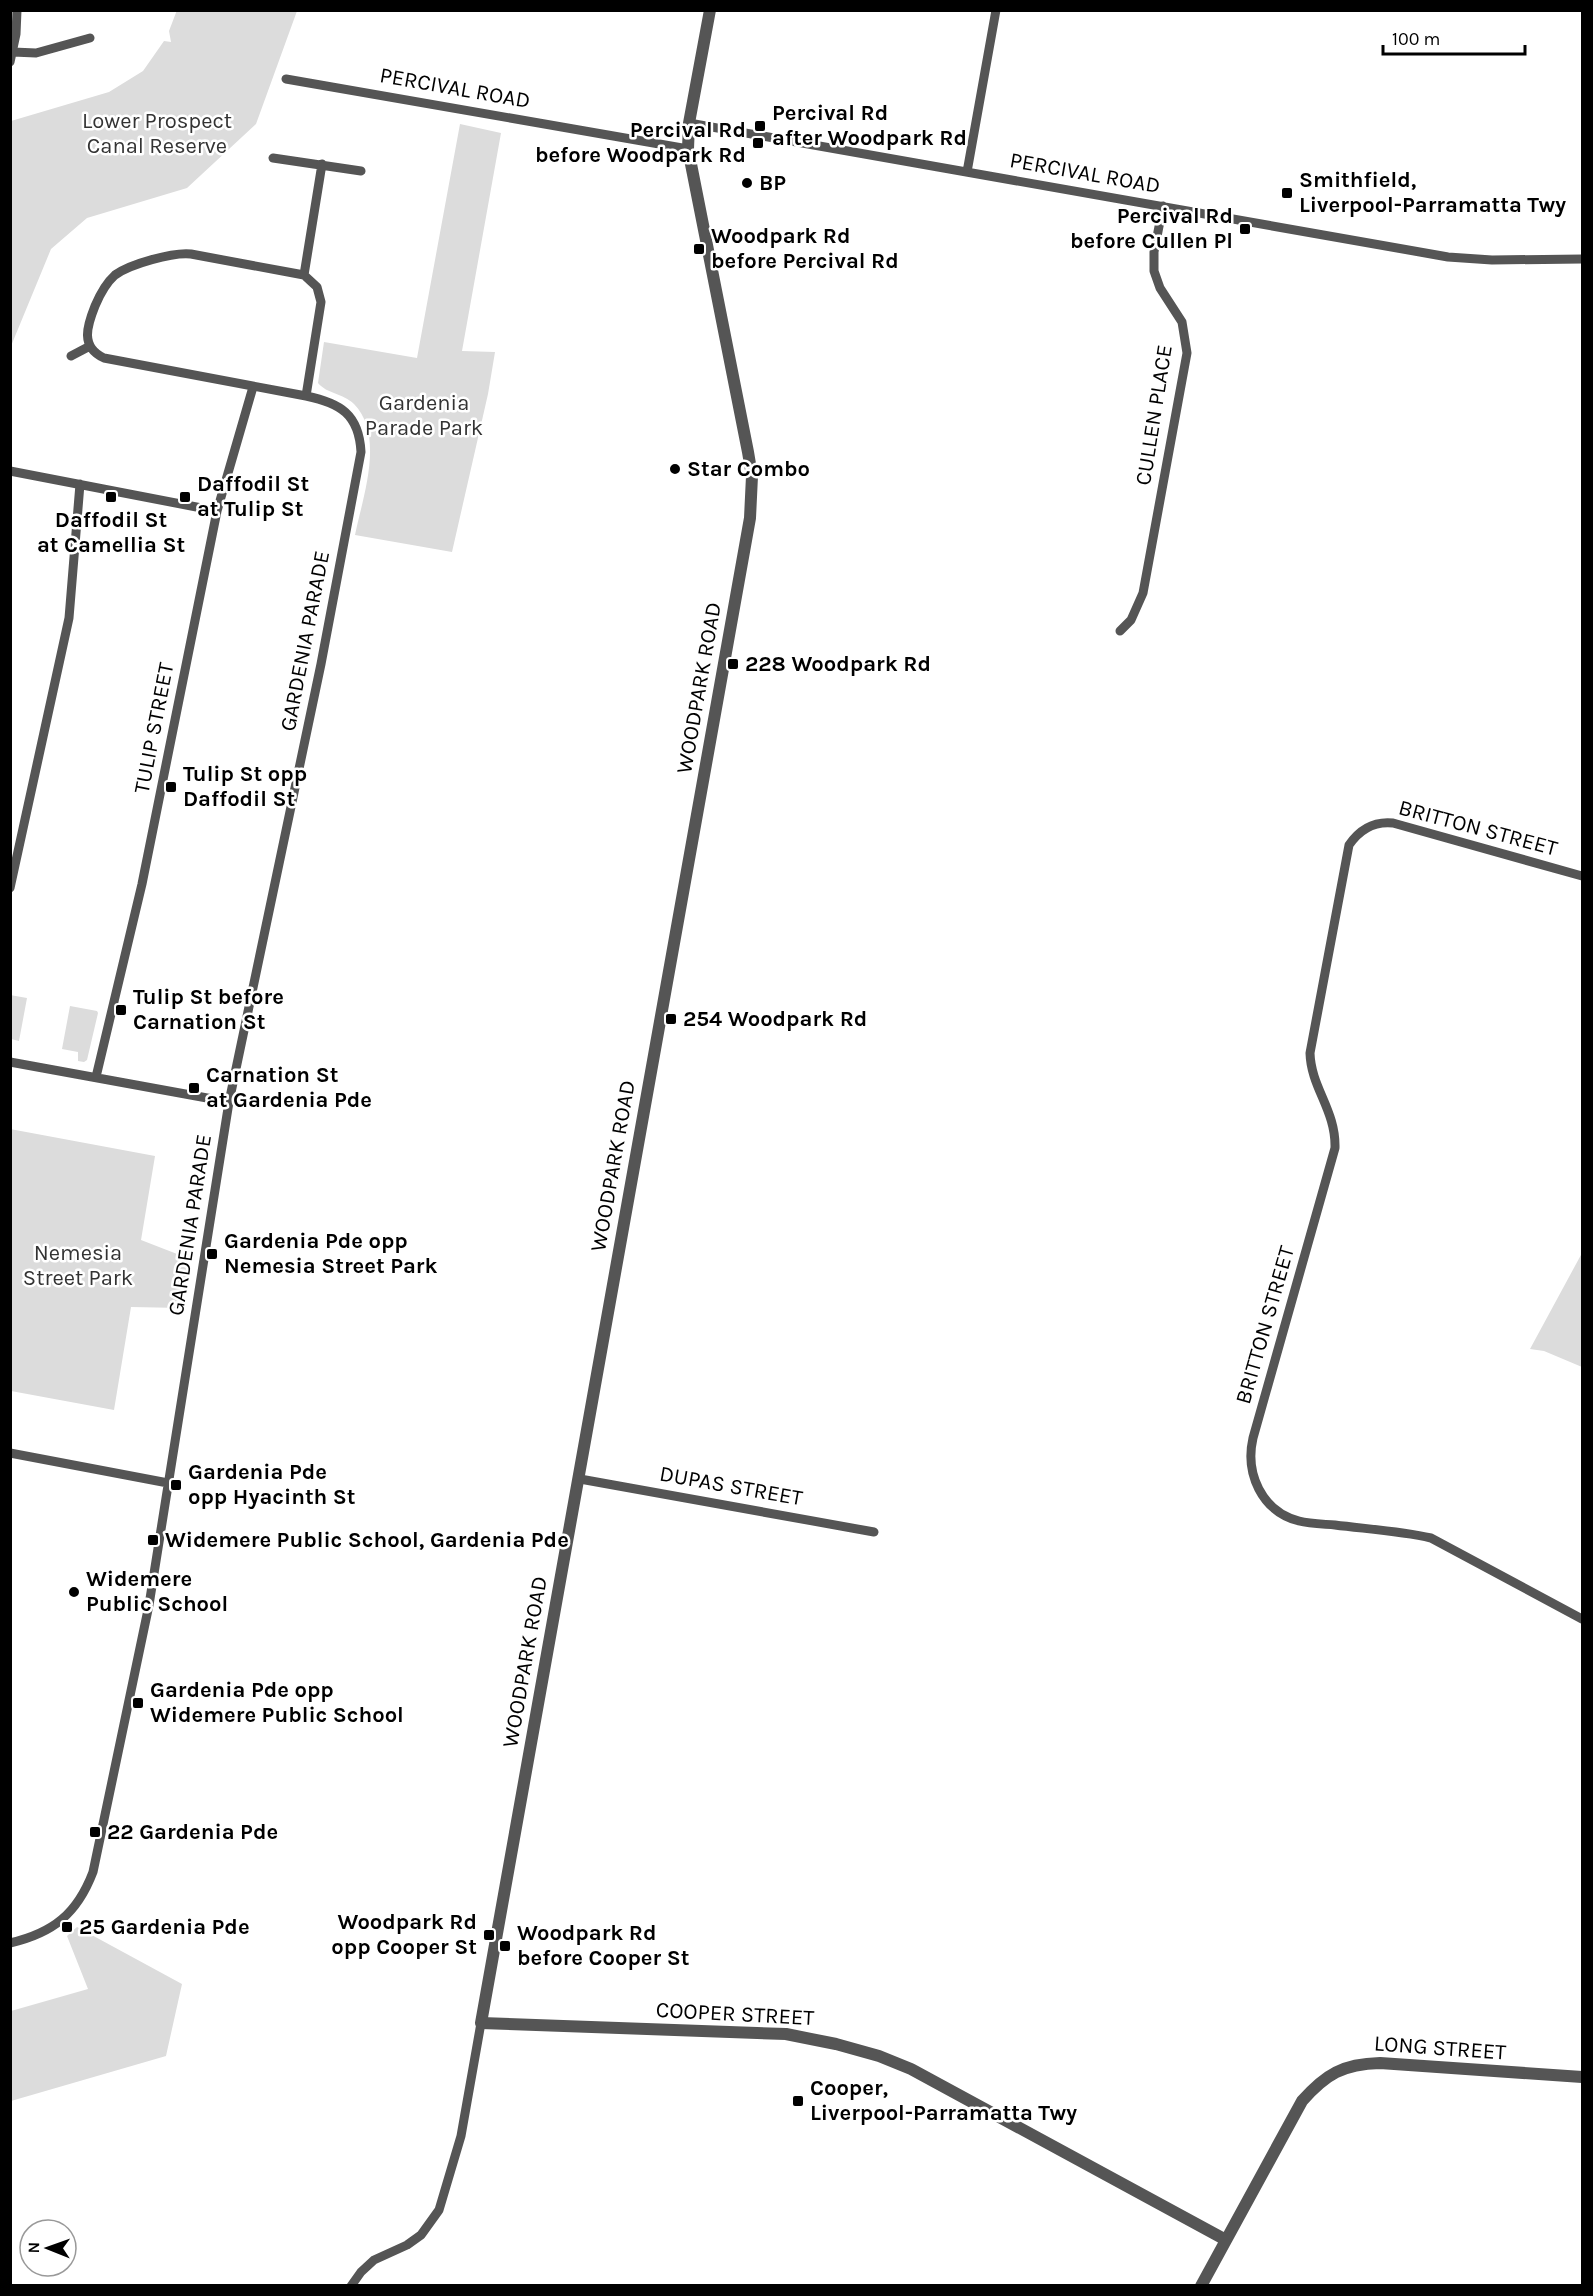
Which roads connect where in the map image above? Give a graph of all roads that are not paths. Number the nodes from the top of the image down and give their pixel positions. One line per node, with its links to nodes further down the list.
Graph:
1 (17, 10): 5 (street)
2 (710, 10): 7 (street, WOODPARK ROAD)
3 (996, 10): 12 (street)
4 (90, 38): 5 (street)
5 (12, 57)
6 (286, 79): 8 (street, PERCIVAL ROAD)
7 (689, 123): 8 (street, WOODPARK ROAD); 12 (street, PERCIVAL ROAD)
8 (688, 149): 30 (street, WOODPARK ROAD)
9 (273, 158): 10 (street)
10 (322, 164): 11 (street); 15 (street)
11 (361, 171)
12 (967, 172): 13 (street, PERCIVAL ROAD)
13 (1163, 206): 14 (street, PERCIVAL ROAD); 23 (street, CULLEN PLACE)
14 (1582, 259)
15 (304, 275): 16 (street); 19 (street)
16 (90, 346): 17 (street); 18 (street, GARDENIA PARADE)
17 (71, 356)
18 (253, 387): 19 (street, GARDENIA PARADE); 22 (street, TULIP STREET)
19 (306, 396): 28 (street, GARDENIA PARADE)
20 (10, 471): 21 (street)
21 (80, 484): 22 (street); 25 (street)
22 (217, 511): 27 (street, TULIP STREET)
23 (1120, 631)
24 (1582, 876): 33 (street, BRITTON STREET)
25 (10, 888)
26 (10, 1062): 27 (street)
27 (96, 1077): 28 (street)
28 (230, 1102): 31 (street, GARDENIA PARADE)
29 (10, 1453): 31 (street)
30 (580, 1479): 32 (street, DUPAS STREET); 35 (street, WOODPARK ROAD)
31 (168, 1483): 34 (street, GARDENIA PARADE)
32 (874, 1532)
33 (1582, 1619)
34 (10, 1943)
35 (481, 2023): 37 (street, COOPER STREET); 38 (street, WOODPARK ROAD)
36 (1582, 2077): 37 (street, LONG STREET)
37 (1226, 2240): 39 (street, LONG STREET)
38 (351, 2286)
39 (1201, 2286)

